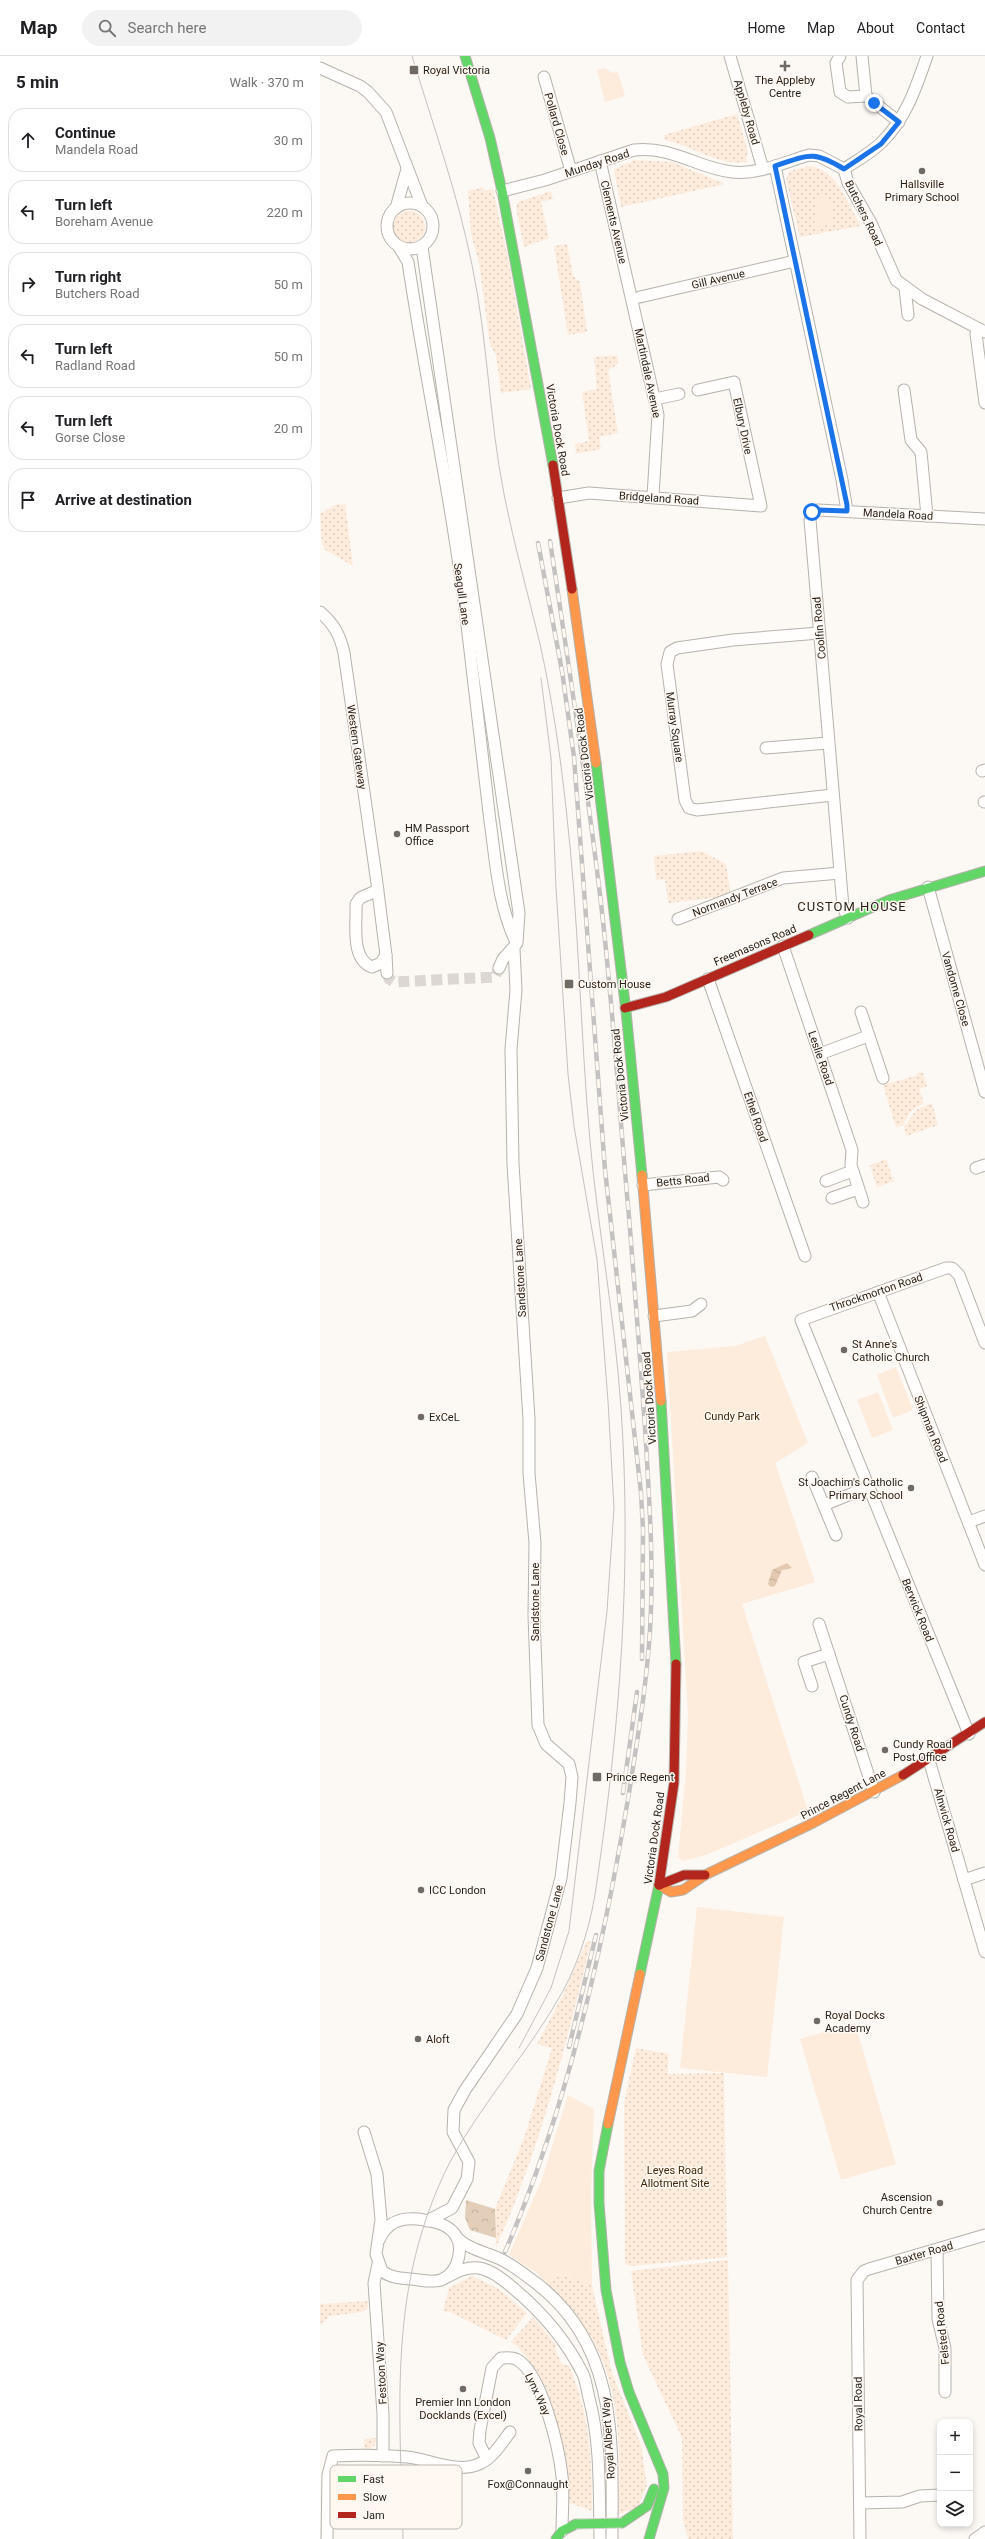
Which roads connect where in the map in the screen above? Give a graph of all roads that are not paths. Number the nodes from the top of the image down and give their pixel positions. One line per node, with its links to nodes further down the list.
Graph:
1 (465, 56): 16 (street, Victoria Dock Road)
2 (730, 56): 13 (street, Appleby Road)
3 (840, 56): 8 (street)
4 (862, 56): 8 (street)
5 (927, 56): 9 (street)
6 (320, 68): 12 (street)
7 (544, 77): 15 (street, Pollard Close)
8 (866, 96): 9 (street)
9 (899, 122): 14 (street)
10 (600, 161): 13 (street, Munday Road); 15 (street, Munday Road); 25 (street, Clements Avenue)
11 (775, 166): 13 (street, Butchers Road); 14 (street, Butchers Road); 21 (street)
12 (407, 169): 17 (street); 18 (street, Seagull Lane)
13 (763, 169)
14 (844, 169): 22 (street, Butchers Road)
15 (571, 171): 16 (street, Munday Road)
16 (502, 191): 34 (street, Victoria Dock Road)
17 (422, 206): 18 (street); 20 (street)
18 (396, 208): 19 (street, Seagull Lane)
19 (399, 247): 20 (street); 51 (street, Seagull Lane)
20 (422, 247): 51 (street, Seagull Lane)
21 (795, 261): 23 (street, Gill Avenue); 36 (street)
22 (905, 288): 24 (street); 26 (street, Butchers Road)
23 (640, 297)
24 (908, 315)
25 (637, 322): 31 (street, Martindale Avenue)
26 (982, 331): 27 (street)
27 (983, 374): 32 (street)
28 (698, 390): 35 (street, Elbury Drive)
29 (904, 390): 38 (street)
30 (679, 394): 31 (street)
31 (655, 399): 33 (street, Martindale Avenue)
32 (985, 403)
33 (653, 496): 34 (street, Bridgeland Road); 35 (street, Bridgeland Road)
34 (558, 498): 57 (street, Victoria Dock Road)
35 (761, 506)
36 (847, 511): 37 (street, Mandela Road); 38 (street, Mandela Road)
37 (812, 512): 41 (street, Coolfin Road)
38 (927, 516): 39 (street, Mandela Road)
39 (985, 519)
40 (320, 612): 48 (street, Western Gateway)
41 (819, 633): 42 (street, Coolfin Road); 44 (street, Murray Square)
42 (828, 743): 43 (street); 44 (street, Coolfin Road)
43 (766, 748)
44 (833, 795): 46 (street, Coolfin Road)
45 (985, 870): 47 (street, Freemasons Road)
46 (840, 873): 49 (street, Coolfin Road); 50 (street, Normandy Terrace)
47 (928, 886): 49 (street, Freemasons Road); 61 (street, Vandome Close)
48 (378, 890): 53 (street, Western Gateway); 53 (street)
49 (848, 918): 52 (street, Freemasons Road)
50 (678, 919)
51 (515, 946): 54 (street); 97 (street, Sandstone Lane)
52 (783, 946): 56 (street, Freemasons Road); 60 (street, Leslie Road)
53 (386, 955): 55 (street, Western Gateway)
54 (499, 968)
55 (387, 973)
56 (708, 979): 57 (street, Freemasons Road); 71 (street, Ethel Road)
57 (625, 1008): 67 (street, Victoria Dock Road)
58 (861, 1012): 59 (street)
59 (868, 1036): 60 (street); 62 (street)
60 (820, 1054): 64 (street, Leslie Road)
61 (980, 1057): 63 (street, Vandome Close)
62 (883, 1078)
63 (985, 1092)
64 (852, 1171): 66 (street); 68 (street, Leslie Road)
65 (723, 1180): 67 (street, Betts Road)
66 (826, 1181)
67 (643, 1184): 74 (street, Victoria Dock Road)
68 (858, 1189): 69 (street); 70 (street, Leslie Road)
69 (832, 1198)
70 (863, 1202)
71 (805, 1256)
72 (878, 1292): 75 (street, Throckmorton Road); 76 (street, Throckmorton Road); 81 (street, Shipman Road)
73 (701, 1304): 74 (street)
74 (654, 1316): 94 (street, Victoria Dock Road)
75 (801, 1320): 78 (street, Berwick Road)
76 (985, 1343)
77 (812, 1477): 79 (street)
78 (868, 1487): 79 (street); 88 (street, Berwick Road)
79 (824, 1505): 82 (street)
80 (985, 1516): 81 (street)
81 (969, 1522): 83 (street, Shipman Road)
82 (836, 1535)
83 (985, 1565)
84 (819, 1624): 85 (street, Cundy Road)
85 (829, 1654): 86 (street); 90 (street, Cundy Road)
86 (812, 1686)
87 (985, 1722): 88 (street, Prince Regent Lane)
88 (969, 1734): 89 (street, Prince Regent Lane)
89 (929, 1760): 90 (street, Prince Regent Lane); 93 (street, Alnwick Road)
90 (874, 1792): 92 (street, Prince Regent Lane)
91 (985, 1872): 93 (street)
92 (705, 1875): 94 (street, Prince Regent Lane); 94 (street, Prince Regent Lane)
93 (964, 1880): 95 (street, Alnwick Road)
94 (659, 1885): 110 (street, Victoria Dock Road)
95 (985, 1952)
96 (364, 2132): 101 (street)
97 (452, 2208): 98 (street); 99 (street)
98 (427, 2221): 99 (street); 101 (street)
99 (455, 2235): 105 (street); 125 (street, Royal Albert Way)
100 (985, 2235): 102 (street, Baxter Road)
101 (378, 2240): 103 (street)
102 (937, 2250): 104 (street, Baxter Road); 108 (street, Felsted Road)
103 (378, 2264): 106 (street); 107 (street, Festoon Way)
104 (864, 2271): 118 (street, Royal Road)
105 (449, 2276): 106 (street); 124 (street, Royal Albert Way)
106 (395, 2278): 107 (street)
107 (374, 2291): 111 (street, Festoon Way)
108 (945, 2392)
109 (510, 2432): 112 (street)
110 (651, 2447): 119 (street); 122 (street)
111 (383, 2456): 113 (street); 114 (street)
112 (487, 2459): 116 (street); 121 (street, Lynx Way)
113 (330, 2465)
114 (448, 2465)
115 (330, 2467): 123 (street)
116 (462, 2468)
117 (937, 2495): 118 (street)
118 (860, 2503): 126 (street, Royal Road)
119 (622, 2523): 120 (street); 121 (street, bridge)
120 (632, 2527)
121 (559, 2535)
122 (646, 2538)
123 (328, 2539)
124 (600, 2539)
125 (612, 2539)
126 (860, 2539)

